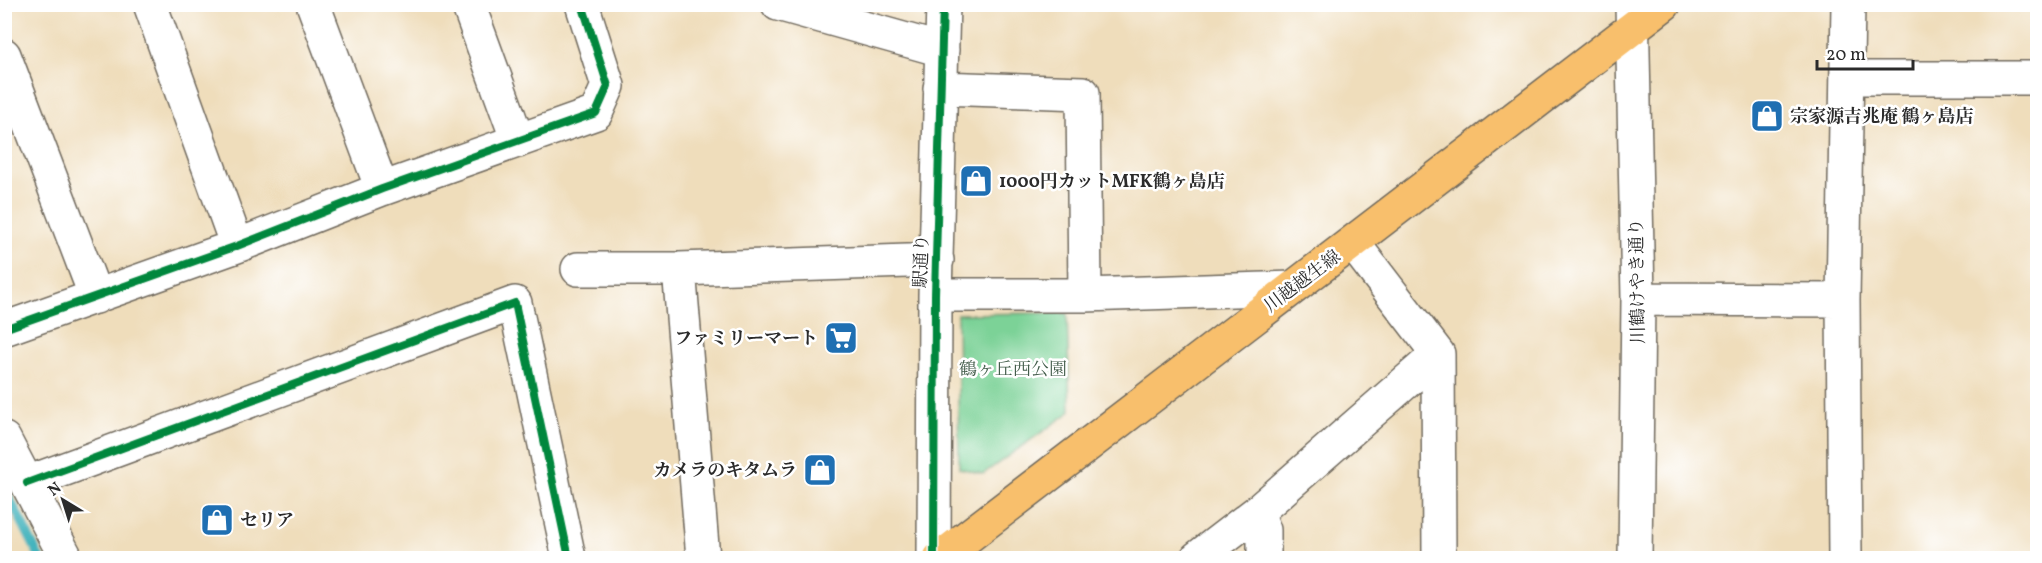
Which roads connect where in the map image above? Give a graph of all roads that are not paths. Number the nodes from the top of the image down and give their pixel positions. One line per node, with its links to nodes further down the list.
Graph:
1 (150, 4): 18 (street)
2 (313, 4): 16 (street)
3 (468, 4): 15 (street)
4 (582, 4): 15 (street)
5 (778, 4): 10 (street)
6 (943, 4): 10 (street, 駅通り)
7 (1664, 4): 9 (main road, 川越越生線)
8 (1848, 4): 12 (street)
9 (1632, 17): 17 (main road, 川越越生線); 26 (street, 川鶴けやき通り)
10 (942, 50): 14 (street, 駅通り)
11 (4, 55): 25 (street)
12 (1848, 78): 13 (street); 27 (street)
13 (2037, 78)
14 (940, 88): 19 (street, 駅通り); 23 (street)
15 (518, 141): 16 (street)
16 (382, 189): 18 (street)
17 (1353, 243): 22 (main road, 川越越生線); 29 (street)
18 (237, 246): 25 (street)
19 (937, 260): 21 (street); 24 (street, 駅通り)
20 (578, 269): 21 (street)
21 (679, 269): 35 (street)
22 (1292, 288): 23 (street); 37 (main road, 川越越生線)
23 (1085, 294): 24 (street)
24 (935, 295): 36 (street, 駅通り)
25 (96, 297): 28 (street)
26 (1638, 299): 27 (street); 41 (street, 川鶴けやき通り)
27 (1843, 300): 42 (street)
28 (4, 329)
29 (1438, 354): 32 (street); 40 (street)
30 (4, 439): 31 (street)
31 (27, 483): 33 (street); 34 (street)
32 (1257, 512): 38 (street); 39 (street)
33 (65, 556)
34 (569, 558)
35 (703, 558)
36 (934, 558)
37 (940, 558)
38 (1197, 558)
39 (1264, 558)
40 (1439, 558)
41 (1635, 558)
42 (1845, 558)

